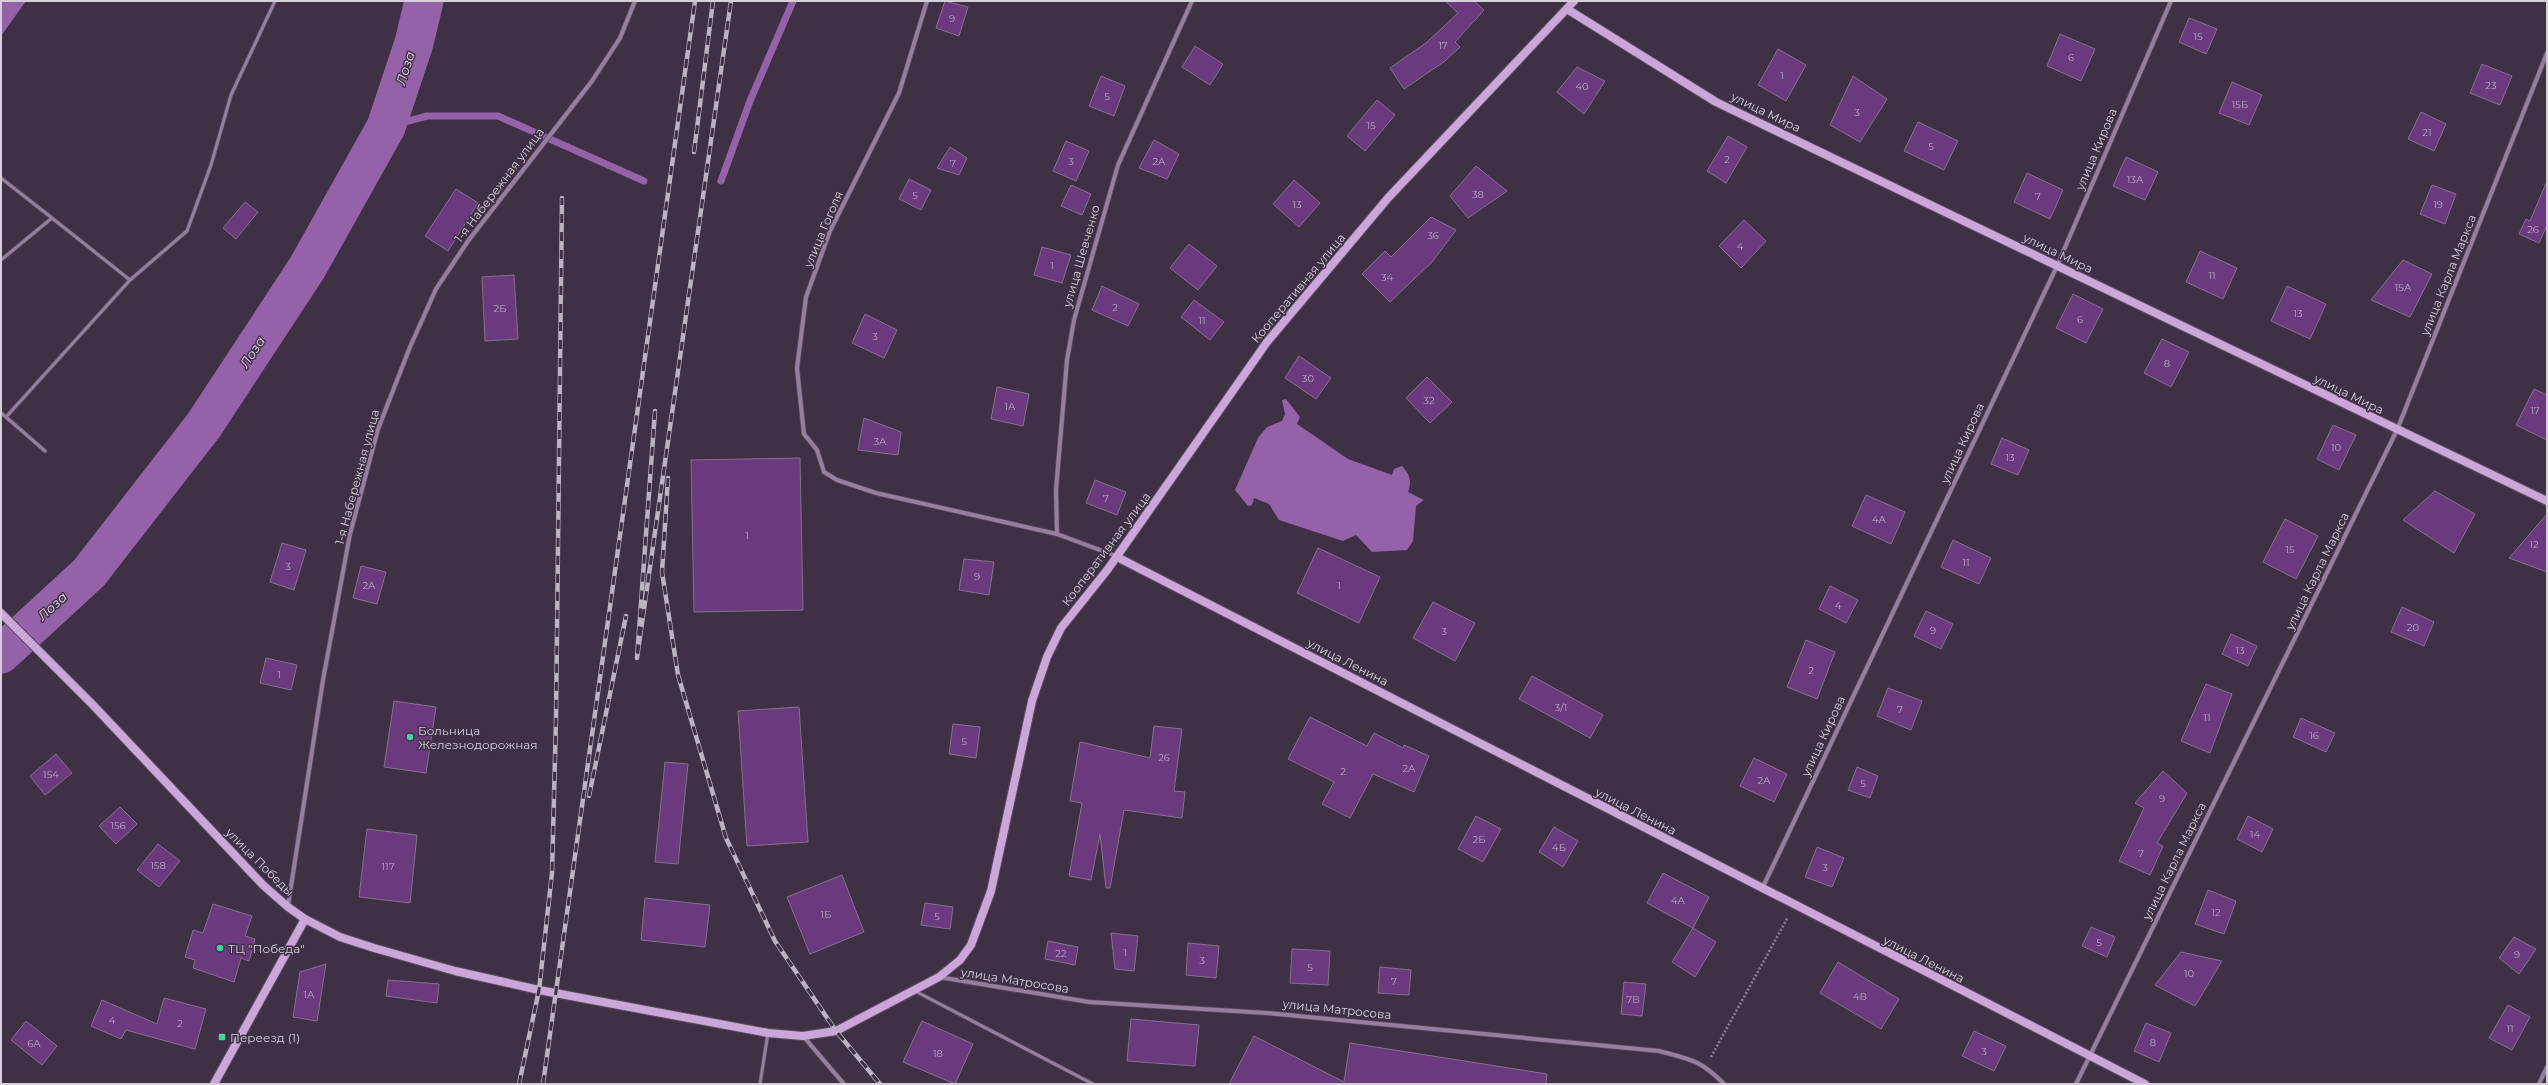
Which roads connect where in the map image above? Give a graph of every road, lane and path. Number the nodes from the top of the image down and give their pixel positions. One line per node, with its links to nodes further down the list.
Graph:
1 (275, 1): 13 (lane)
2 (635, 1): 24 (street, 1-я Набережная улица)
3 (927, 1): 19 (street, улица Гоголя)
4 (1192, 1): 19 (street, улица Шевченко)
5 (1574, 1): 7 (street, Кооперативная улица)
6 (2171, 1): 12 (street, улица Кирова)
7 (1567, 9): 12 (street, улица Мира); 20 (street, Кооперативная улица)
8 (2547, 53): 16 (street, улица Карла Маркса)
9 (1, 178): 10 (lane)
10 (52, 218): 11 (lane); 13 (lane)
11 (1, 260)
12 (2057, 266): 16 (street, улица Мира); 22 (street, улица Кирова)
13 (130, 280): 15 (lane)
14 (1, 413): 15 (lane)
15 (6, 417): 17 (lane)
16 (2397, 430): 18 (street, улица Мира); 31 (street, улица Карла Маркса)
17 (45, 451)
18 (2547, 501)
19 (1057, 534): 20 (street)
20 (1117, 557): 22 (street, улица Ленина); 27 (street, Кооперативная улица)
21 (1, 613): 24 (street, улица Победы)
22 (1762, 889): 23 (street, улица Ленина)
23 (1794, 906): 31 (street, улица Ленина); 32 (path)
24 (288, 907): 25 (street, улица Победы)
25 (305, 919): 26 (street, улица Победы); 34 (street)
26 (455, 971): 29 (street, Кооперативная улица)
27 (939, 977): 28 (street, Кооперативная улица); 32 (street, улица Матросова)
28 (915, 991): 30 (street, Кооперативная улица); 37 (lane)
29 (768, 1033): 30 (street, Кооперативная улица); 35 (lane)
30 (803, 1036): 36 (street)
31 (2088, 1057): 39 (street, улица Карла Маркса); 40 (street, улица Ленина)
32 (1706, 1066): 38 (street, улица Матросова)
33 (2547, 1067): 41 (street)
34 (214, 1084)
35 (760, 1084)
36 (844, 1084)
37 (1093, 1084)
38 (1724, 1084)
39 (2076, 1084)
40 (2145, 1084)
41 (2539, 1084)

